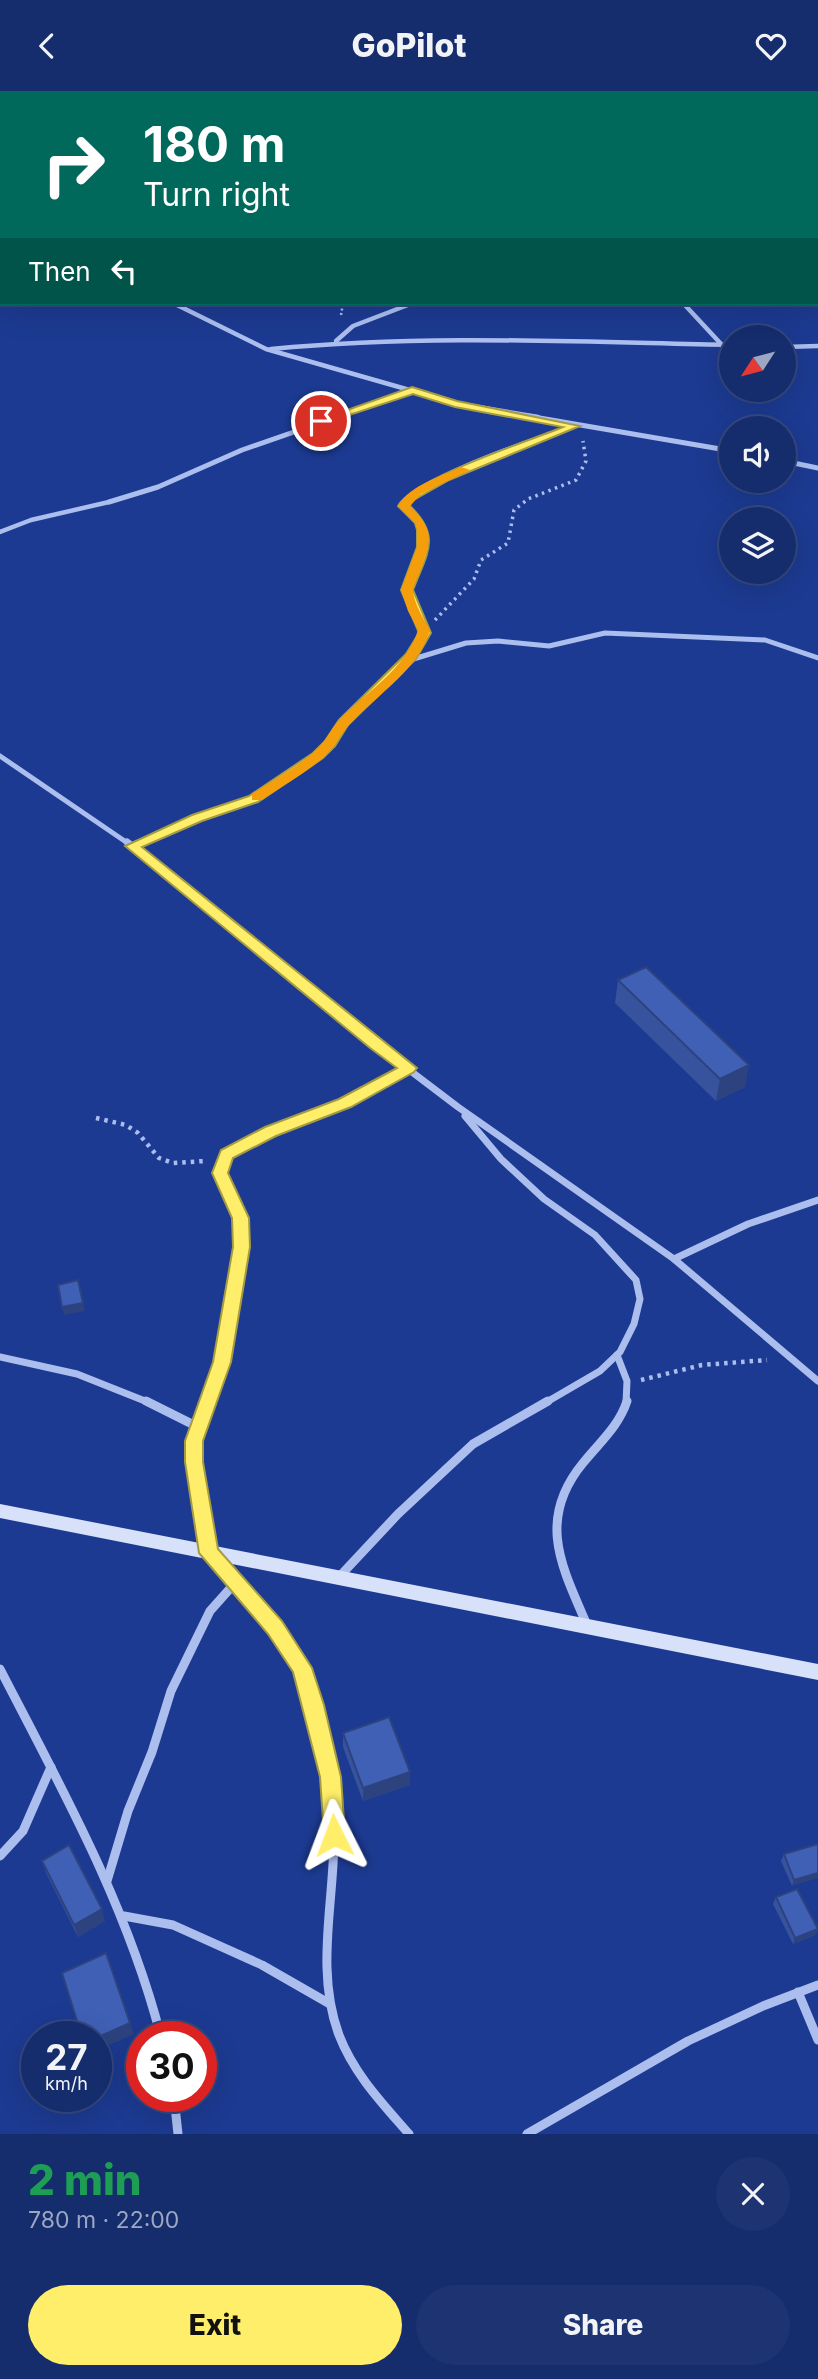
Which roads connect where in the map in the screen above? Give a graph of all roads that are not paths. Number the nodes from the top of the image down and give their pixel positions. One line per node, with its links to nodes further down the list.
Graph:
1 (177, 305): 9 (street)
2 (408, 305): 4 (street)
3 (685, 305): 5 (street)
4 (335, 342): 6 (street); 9 (street)
5 (719, 342)
6 (719, 345)
7 (818, 346): 8 (street)
8 (796, 347)
9 (266, 349): 10 (street)
10 (412, 390): 11 (street); 15 (street)
11 (575, 426): 12 (street); 18 (street)
12 (719, 449)
13 (796, 463): 14 (street)
14 (818, 468)
15 (108, 502): 16 (lane)
16 (0, 532)
17 (818, 658): 18 (street)
18 (406, 662): 20 (street)
19 (0, 756): 20 (street)
20 (132, 846): 21 (street)
21 (409, 1068): 22 (street); 28 (street)
22 (458, 1107): 24 (street); 25 (street)
23 (818, 1200): 24 (street)
24 (674, 1259): 27 (street)
25 (617, 1355): 31 (street); 33 (street)
26 (0, 1357): 28 (street)
27 (818, 1381)
28 (198, 1427): 30 (street)
29 (0, 1511): 30 (street)
30 (209, 1553): 31 (street); 32 (street)
31 (339, 1578): 33 (street)
32 (235, 1583): 38 (street); 42 (street)
33 (587, 1626): 35 (street)
34 (0, 1669): 36 (street)
35 (818, 1672)
36 (51, 1767): 37 (street); 38 (street)
37 (0, 1856)
38 (107, 1881): 39 (street)
39 (124, 1916): 42 (street); 43 (street)
40 (818, 1985): 41 (street)
41 (798, 1992): 44 (street); 48 (street)
42 (330, 2004): 47 (street)
43 (157, 2021)
44 (818, 2040)
45 (176, 2112): 46 (street)
46 (178, 2134)
47 (409, 2134)
48 (527, 2134)

